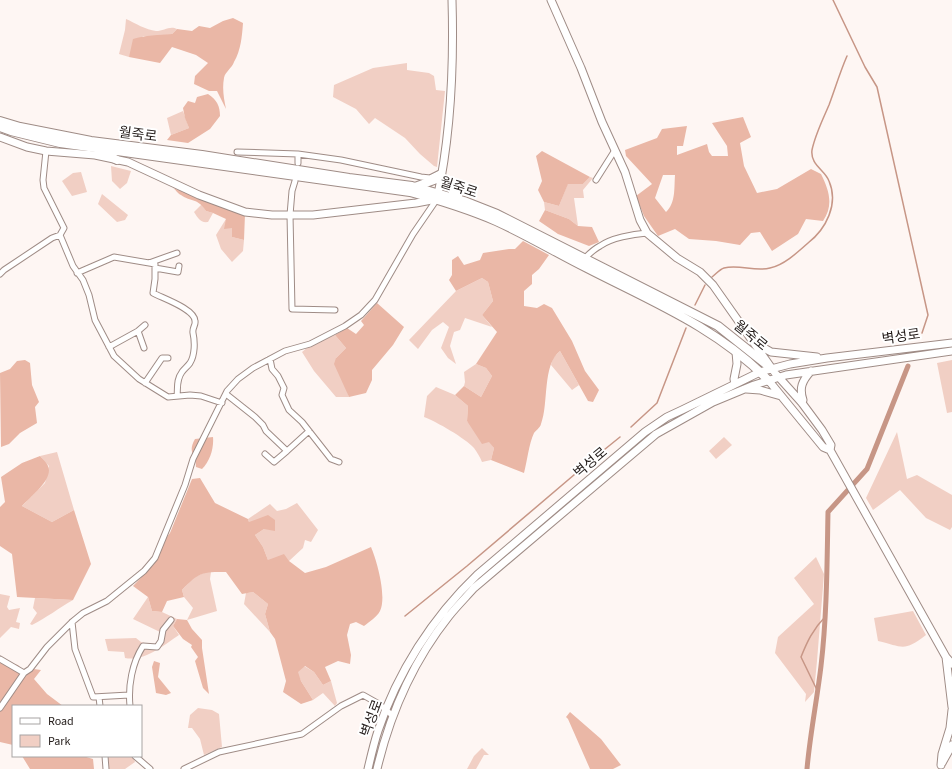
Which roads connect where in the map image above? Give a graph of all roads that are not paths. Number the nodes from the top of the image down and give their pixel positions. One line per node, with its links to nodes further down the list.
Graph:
1 (452, 0): 15 (main road)
2 (551, 0): 10 (main road)
3 (0, 118): 6 (main road)
4 (0, 121): 6 (main road, 월죽로)
5 (0, 127): 8 (main road, 월죽로)
6 (20, 127): 18 (main road, 월죽로)
7 (0, 137): 9 (main road)
8 (96, 149): 13 (main road); 19 (main road, 월죽로)
9 (46, 150): 13 (main road); 23 (street)
10 (615, 150): 16 (street); 22 (main road)
11 (237, 152): 12 (street)
12 (298, 154): 14 (street); 15 (street)
13 (117, 160): 21 (main road)
14 (298, 162)
15 (442, 174): 18 (main road); 19 (main road); 20 (main road)
16 (596, 180)
17 (295, 181): 21 (street)
18 (415, 187): 19 (main road, 월죽로)
19 (438, 197): 20 (main road, 월죽로); 21 (main road); 39 (main road, 월죽로); 42 (street)
20 (460, 200): 25 (main road, 월죽로)
21 (290, 215): 31 (street)
22 (647, 233): 25 (street); 34 (main road)
23 (60, 235): 29 (street); 30 (street)
24 (176, 253): 26 (street)
25 (584, 258): 43 (main road, 월죽로)
26 (148, 263): 28 (street); 29 (street)
27 (179, 266): 28 (street)
28 (155, 268): 52 (street)
29 (78, 273): 36 (street)
30 (0, 274)
31 (335, 310)
32 (144, 324): 33 (street)
33 (138, 331): 36 (street); 37 (street)
34 (755, 342): 41 (main road); 43 (main road)
35 (952, 343): 41 (main road, 벽성로)
36 (109, 347): 48 (street)
37 (144, 348)
38 (952, 351): 44 (main road, 벽성로)
39 (736, 352): 45 (main road, 월죽로); 49 (main road)
40 (168, 358): 48 (street)
41 (827, 358): 43 (main road, 벽성로)
42 (270, 359): 51 (street); 56 (street)
43 (772, 369): 45 (main road, 벽성로); 46 (main road, 월죽로)
44 (811, 371): 46 (main road, 벽성로); 55 (main road)
45 (760, 372): 47 (main road, 월죽로); 49 (main road, 벽성로)
46 (779, 377): 47 (main road, 벽성로); 55 (main road, 월죽로)
47 (769, 381): 50 (main road, 벽성로); 53 (main road, 월죽로)
48 (145, 384): 52 (street)
49 (735, 384): 74 (main road, 벽성로)
50 (744, 389): 53 (main road); 76 (main road, 벽성로)
51 (226, 394): 54 (street); 58 (street)
52 (178, 396): 54 (street)
53 (782, 396): 57 (main road, 월죽로)
54 (222, 403): 62 (street)
55 (802, 403): 57 (main road, 월죽로)
56 (309, 431): 58 (street); 60 (street)
57 (830, 450): 63 (main road, 월죽로)
58 (287, 451): 59 (street)
59 (265, 454)
60 (339, 462)
61 (171, 620): 68 (street)
62 (72, 622): 67 (street); 69 (street)
63 (946, 657): 65 (main road, 월죽로); 66 (main road); 72 (main road)
64 (0, 659): 67 (street)
65 (952, 664)
66 (952, 670)
67 (24, 672): 73 (street)
68 (129, 695): 69 (street); 71 (street)
69 (99, 698): 70 (street)
70 (100, 705)
71 (130, 705)
72 (952, 707)
73 (0, 708)
74 (386, 710): 76 (street); 83 (street); 84 (main road, 벽성로)
75 (952, 710): 80 (main road)
76 (393, 716): 85 (main road, 벽성로)
77 (952, 745): 80 (main road)
78 (105, 757): 81 (street)
79 (136, 757): 82 (street)
80 (941, 767)
81 (106, 769)
82 (150, 769)
83 (184, 769)
84 (368, 769)
85 (377, 769)

